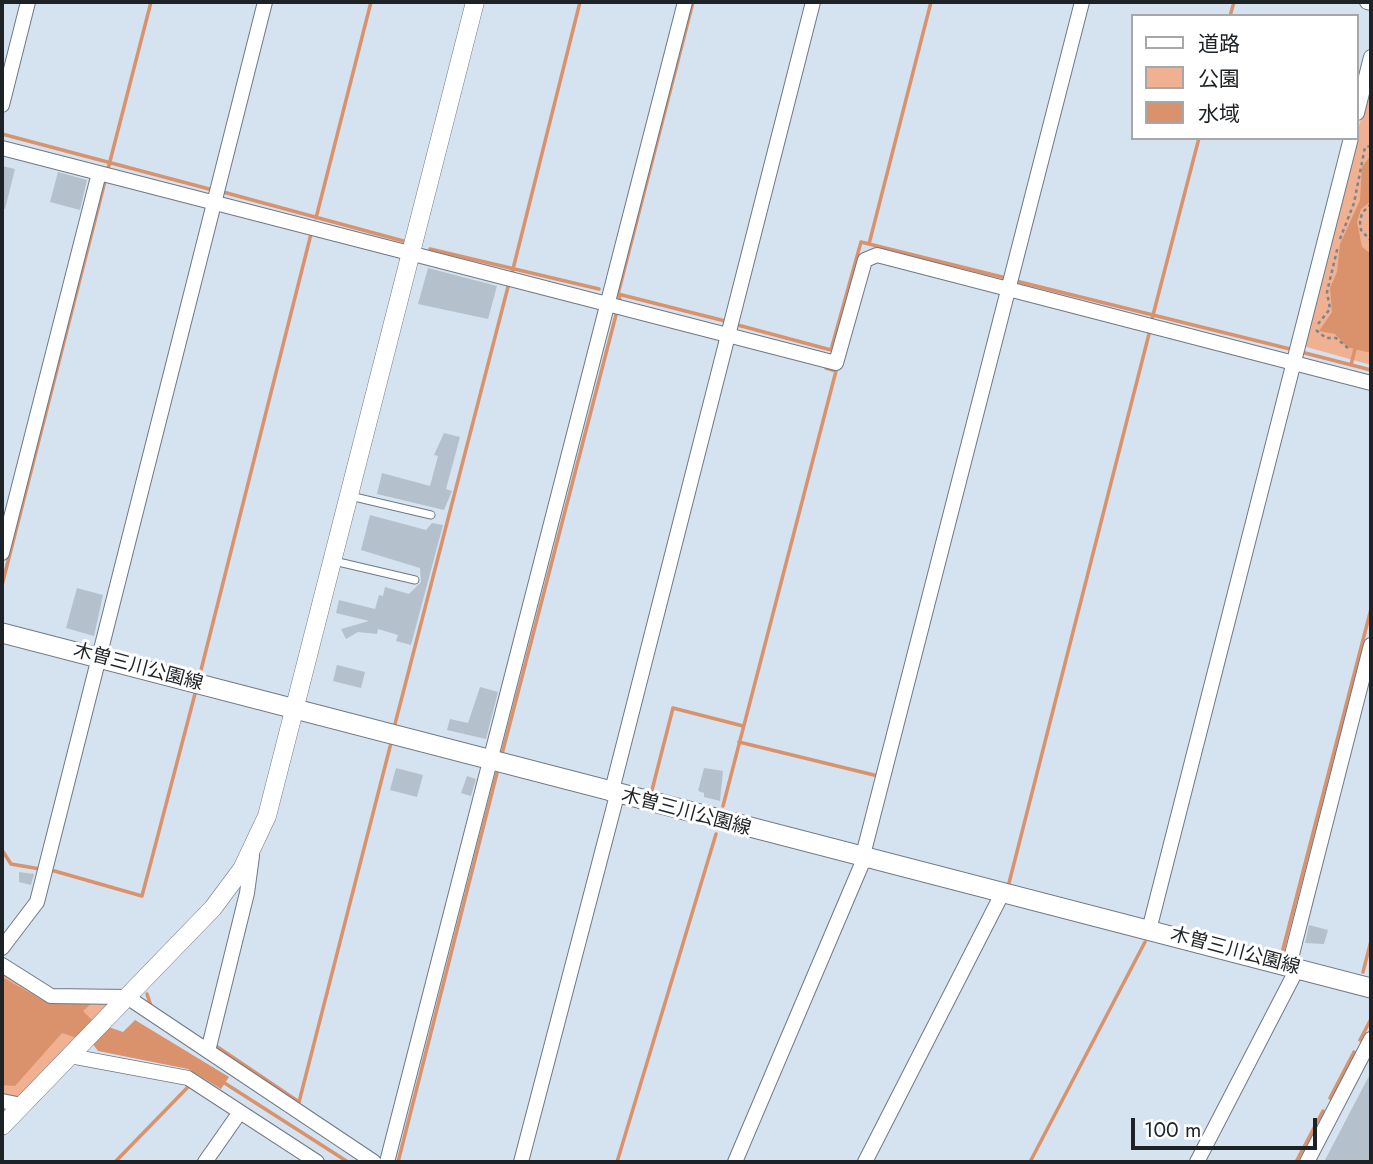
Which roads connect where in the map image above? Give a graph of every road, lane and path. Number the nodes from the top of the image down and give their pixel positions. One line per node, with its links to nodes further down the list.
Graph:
1 (28, 2): 8 (street)
2 (265, 2): 14 (street)
3 (475, 2): 17 (street)
4 (685, 2): 19 (street)
5 (813, 2): 20 (street)
6 (1082, 2): 18 (street)
7 (1371, 57): 9 (street)
8 (2, 105)
9 (1359, 105)
10 (1350, 140): 22 (street)
11 (1370, 146): 21 (path)
12 (2, 148): 13 (street)
13 (100, 173): 14 (street); 26 (street)
14 (214, 202): 17 (street); 31 (street)
15 (1371, 204): 16 (path)
16 (1371, 241)
17 (411, 253): 19 (street); 24 (street)
18 (1010, 289): 20 (street); 22 (street); 37 (street)
19 (608, 306): 20 (street); 34 (street)
20 (727, 336): 35 (street)
21 (1349, 349)
22 (1294, 362): 23 (street); 39 (street)
23 (1371, 383)
24 (350, 496): 25 (lane); 27 (street)
25 (431, 515)
26 (2, 553)
27 (334, 561): 28 (lane); 33 (street)
28 (415, 580)
29 (2, 633): 31 (main road, 木曽三川公園線)
30 (1371, 645): 32 (street)
31 (98, 657): 33 (main road, 木曽三川公園線); 40 (street)
32 (1364, 705): 42 (street)
33 (296, 709): 34 (main road, 木曽三川公園線); 36 (street)
34 (492, 763): 35 (main road, 木曽三川公園線); 55 (street)
35 (614, 794): 37 (main road, 木曽三川公園線); 56 (street)
36 (253, 847): 44 (street); 46 (street)
37 (863, 859): 38 (main road, 木曽三川公園線); 57 (street)
38 (1003, 892): 39 (main road, 木曽三川公園線); 58 (street)
39 (1149, 930): 42 (main road, 木曽三川公園線)
40 (2, 948)
41 (2, 965): 44 (street)
42 (1293, 967): 43 (main road, 木曽三川公園線); 59 (street)
43 (1371, 988)
44 (127, 997): 46 (street); 47 (street)
45 (1371, 1039): 60 (street)
46 (208, 1051): 54 (street)
47 (70, 1056): 49 (street); 50 (street)
48 (2, 1101): 49 (street)
49 (22, 1105): 51 (street)
50 (240, 1112): 52 (street); 53 (street)
51 (2, 1126)
52 (205, 1162)
53 (317, 1162)
54 (374, 1162)
55 (387, 1162)
56 (521, 1162)
57 (735, 1162)
58 (864, 1162)
59 (1196, 1162)
60 (1307, 1162)

